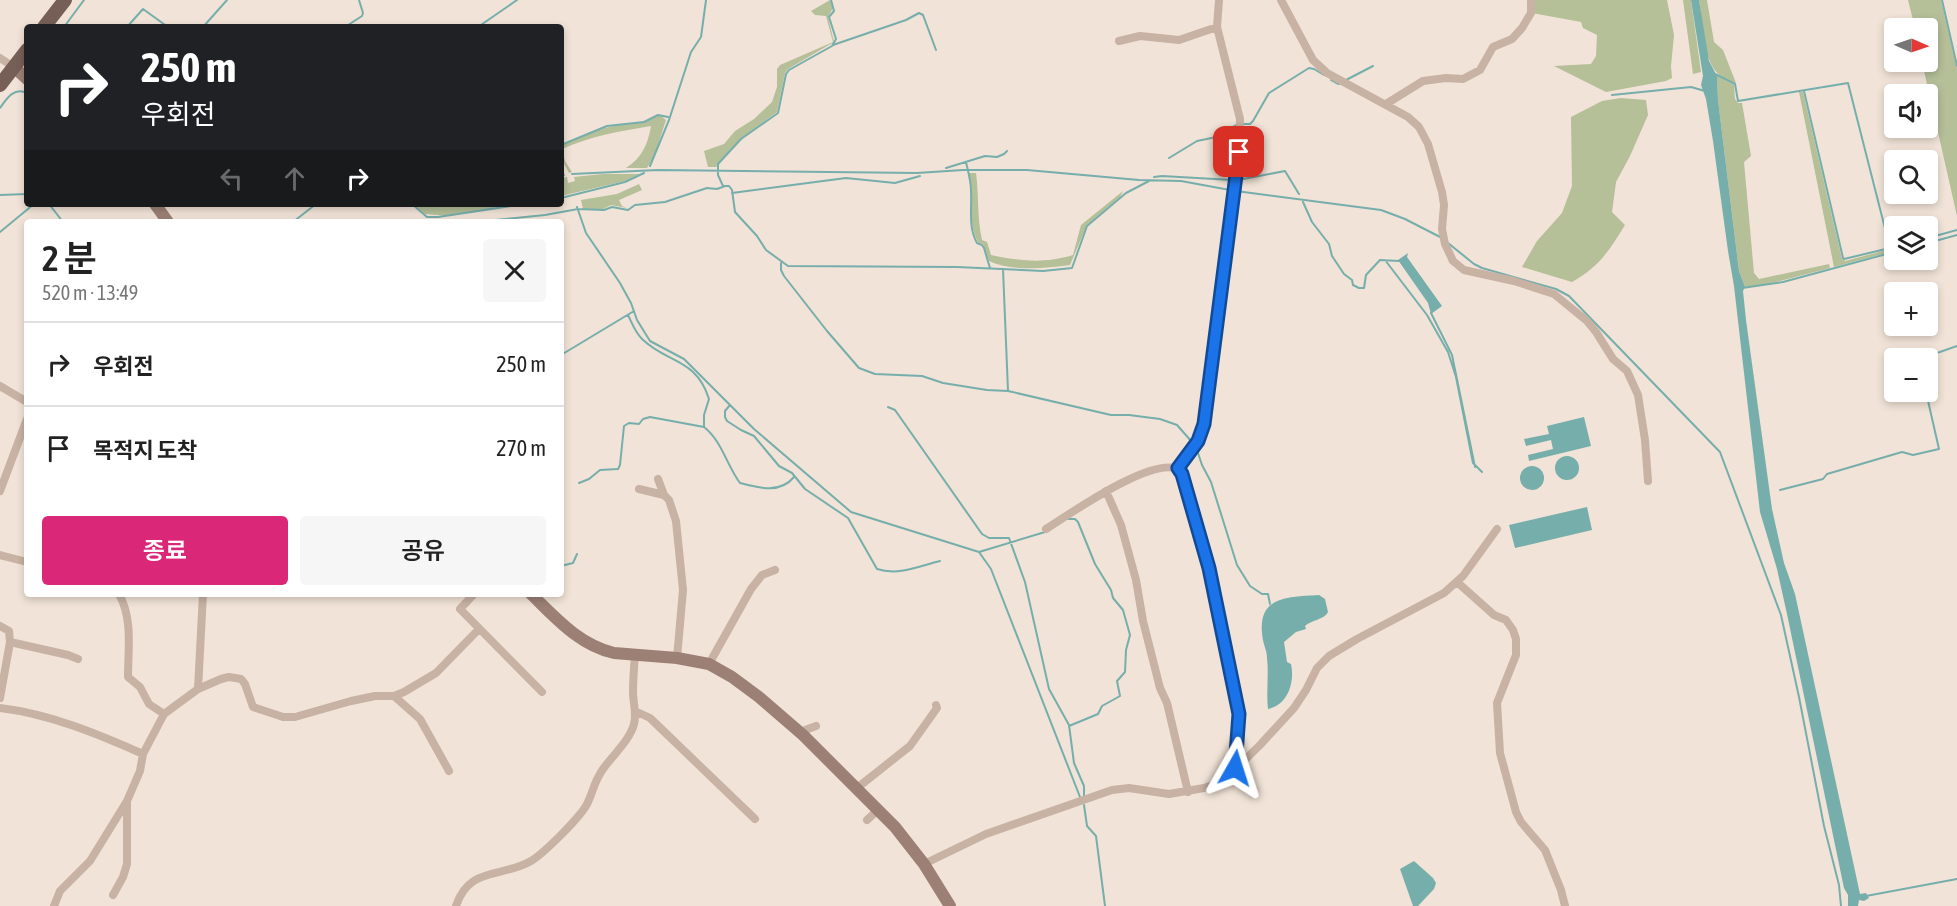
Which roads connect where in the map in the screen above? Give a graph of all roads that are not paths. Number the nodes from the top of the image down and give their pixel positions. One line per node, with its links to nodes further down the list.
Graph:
1 (64, 0): 5 (main road)
2 (1219, 0): 6 (street)
3 (1282, 0): 13 (street)
4 (1531, 0): 13 (street)
5 (46, 24)
6 (1217, 27): 7 (street); 19 (street)
7 (1119, 41)
8 (24, 54): 10 (main road)
9 (0, 58): 10 (street)
10 (14, 67): 11 (street); 12 (main road)
11 (24, 76)
12 (0, 85)
13 (1386, 104): 21 (street)
14 (156, 207): 15 (street)
15 (166, 219)
16 (0, 386): 17 (street)
17 (24, 400)
18 (24, 427): 23 (street)
19 (1178, 468): 24 (street); 54 (street)
20 (658, 479): 25 (street)
21 (1648, 481)
22 (639, 489): 25 (street)
23 (0, 491)
24 (1106, 491): 26 (street); 57 (street)
25 (664, 495): 40 (street)
26 (1046, 529)
27 (1497, 529): 31 (street)
28 (0, 555): 29 (street)
29 (24, 561)
30 (775, 570): 42 (street)
31 (1457, 582): 54 (street); 67 (street)
32 (121, 597): 50 (street)
33 (203, 597): 43 (street)
34 (471, 597): 37 (street)
35 (534, 597): 39 (street)
36 (0, 626): 38 (street)
37 (479, 629): 44 (street); 45 (street)
38 (10, 642): 41 (street); 46 (street)
39 (635, 655): 40 (street); 49 (street)
40 (676, 658): 42 (street)
41 (78, 659)
42 (709, 663): 52 (street)
43 (198, 689): 45 (street); 50 (street)
44 (542, 692)
45 (394, 696): 55 (street)
46 (0, 698)
47 (936, 705): 56 (street)
48 (0, 708): 53 (street)
49 (635, 711): 60 (street); 65 (street)
50 (164, 714): 53 (street)
51 (816, 726): 52 (street)
52 (800, 732): 56 (street)
53 (143, 754): 58 (street)
54 (1235, 768): 57 (street)
55 (449, 771)
56 (857, 788): 59 (street)
57 (1188, 792): 62 (street)
58 (127, 801): 63 (street); 64 (street)
59 (878, 810): 61 (street); 62 (street)
60 (755, 819)
61 (867, 820)
62 (924, 864): 66 (street)
63 (113, 895)
64 (54, 906)
65 (456, 906)
66 (950, 906)
67 (1564, 906)

